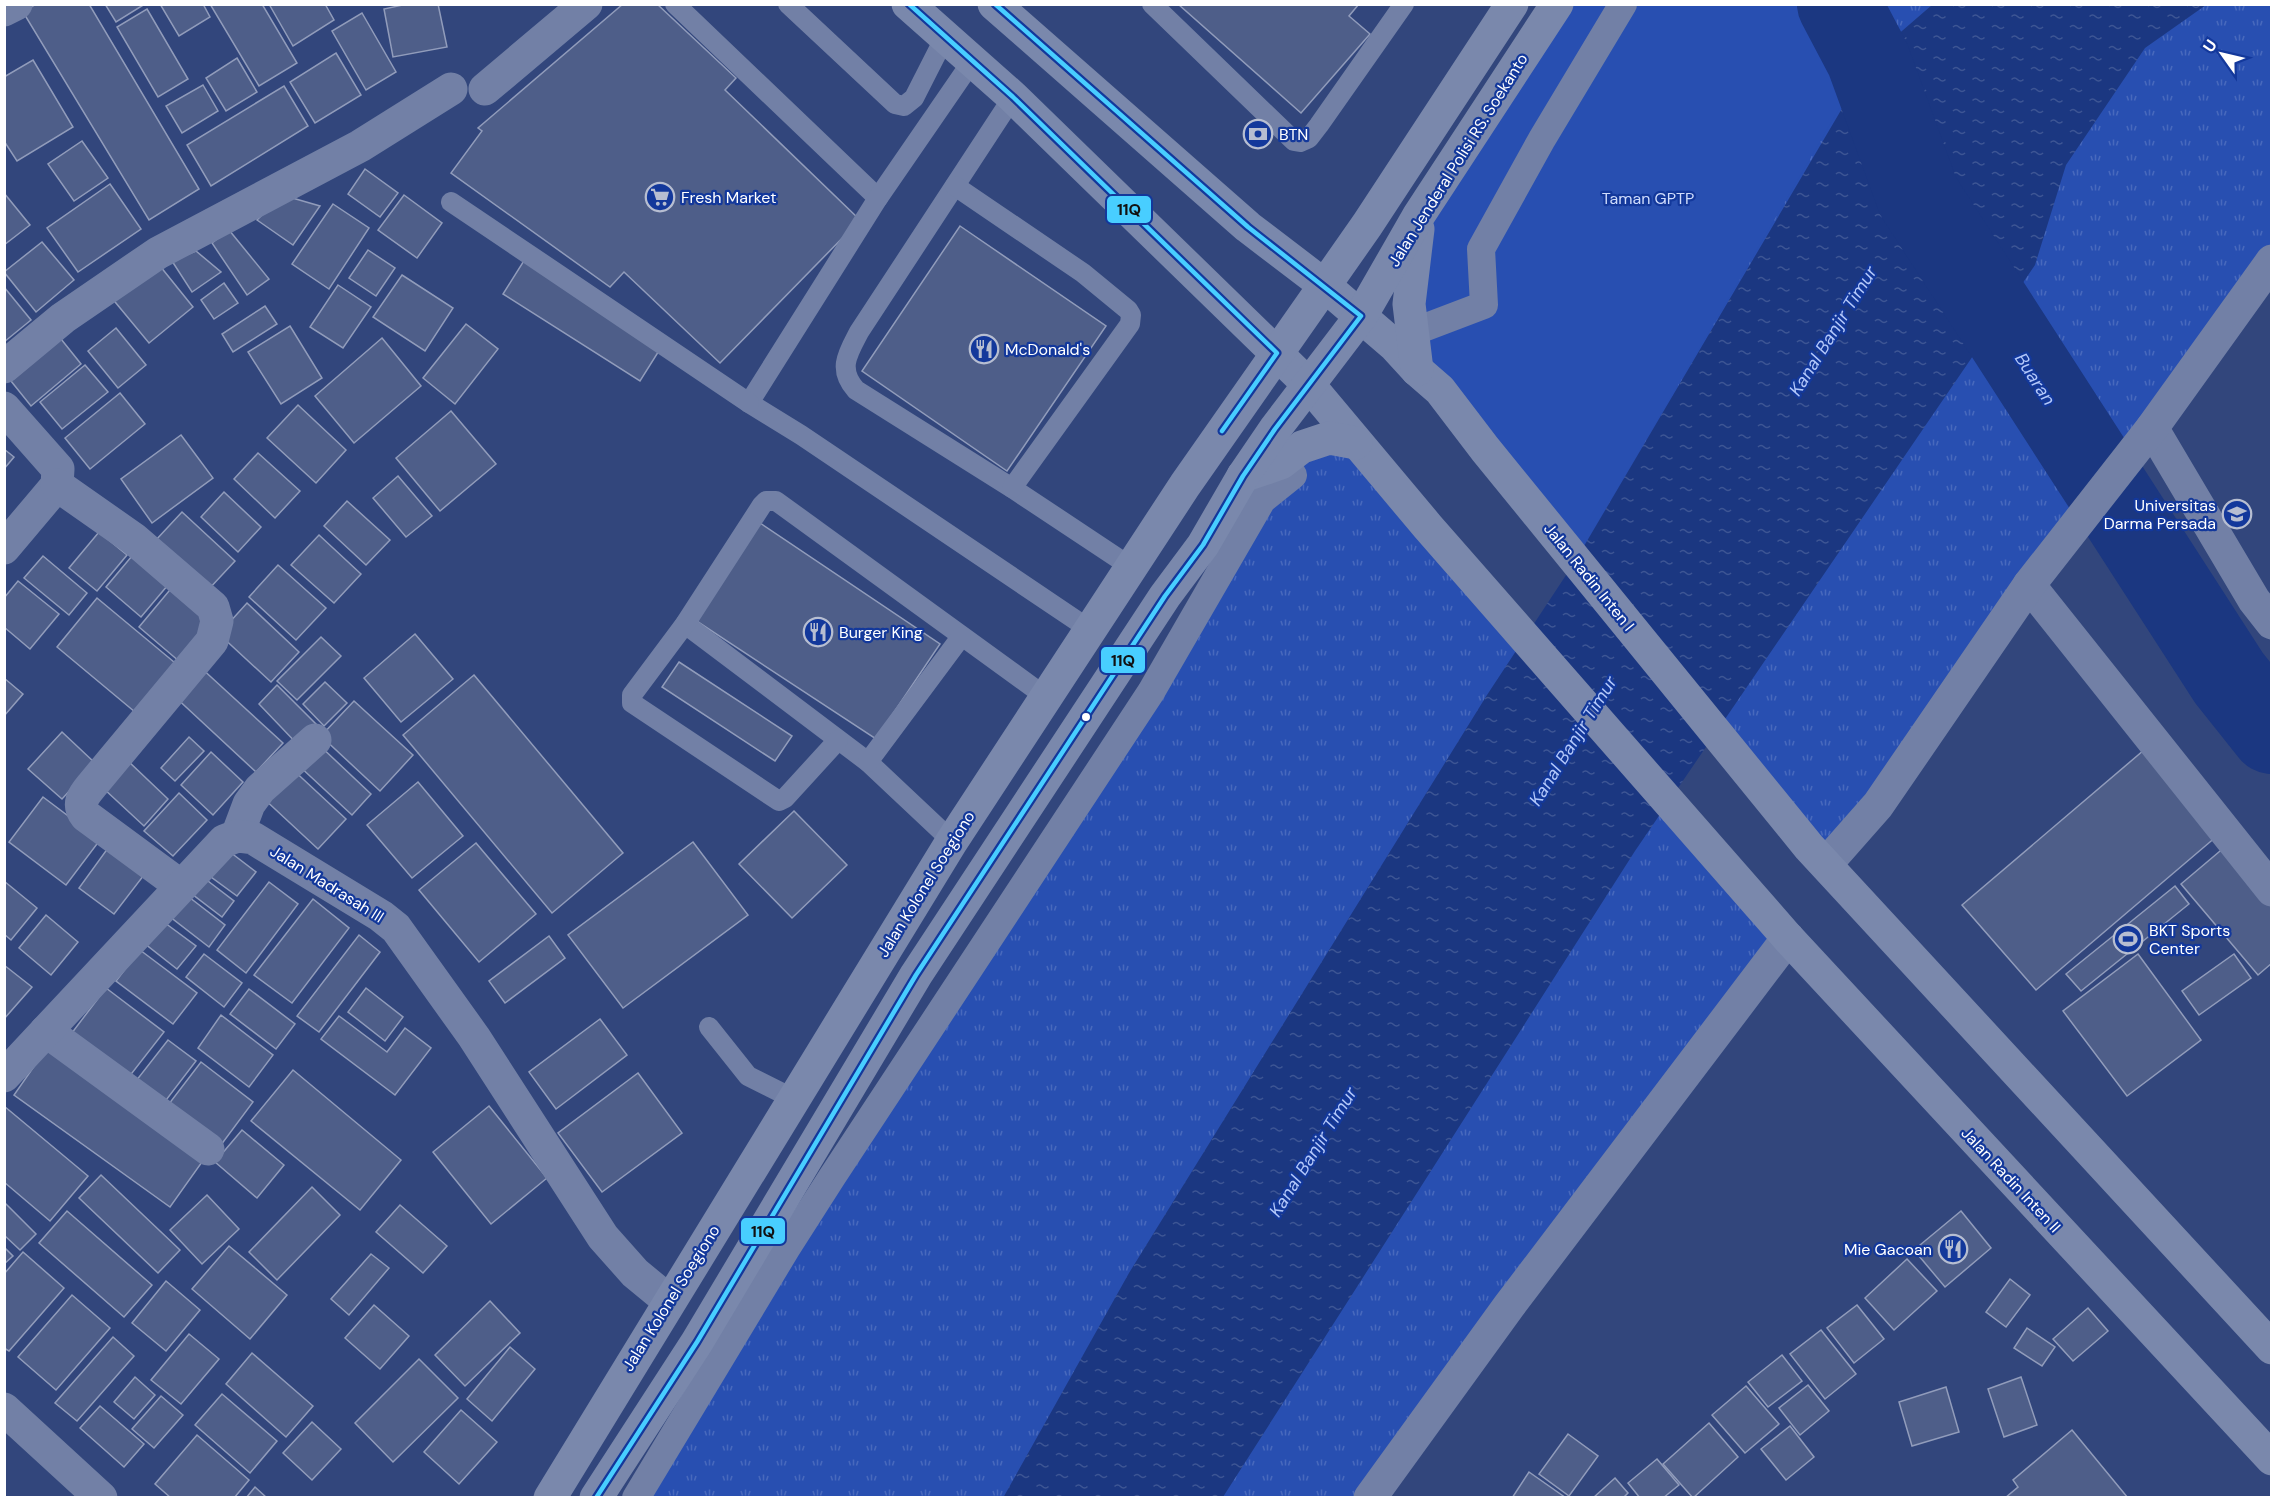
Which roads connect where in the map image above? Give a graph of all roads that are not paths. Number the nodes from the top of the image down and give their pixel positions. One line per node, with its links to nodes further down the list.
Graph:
1 (16, 4): 12 (street)
2 (586, 4): 16 (street)
3 (675, 4): 19 (lane)
4 (788, 4): 13 (lane)
5 (908, 4): 13 (main road)
6 (994, 4): 23 (main road, Jalan Radin Inten I)
7 (1152, 4): 8 (lane)
8 (1404, 4)
9 (1512, 4): 23 (main road)
10 (1557, 4): 21 (main road, Jalan Jenderal Polisi RS. Soekanto)
11 (1623, 4): 25 (street)
12 (4, 10)
13 (945, 37): 14 (main road)
14 (973, 60): 17 (main road); 19 (lane)
15 (451, 89): 27 (street)
16 (485, 89)
17 (1013, 97): 18 (lane); 26 (main road)
18 (956, 186): 37 (lane); 37 (lane)
19 (878, 198): 30 (lane)
20 (451, 202): 30 (lane)
21 (1419, 215): 24 (main road, Jalan Jenderal Polisi RS. Soekanto); 25 (main road)
22 (2271, 261): 32 (street)
23 (1324, 285): 24 (main road, Jalan Radin Inten I); 26 (main road, Jalan Kolonel Soegiono)
24 (1361, 316): 28 (main road, Jalan Radin Inten I); 29 (main road)
25 (1413, 332): 28 (main road)
26 (1277, 353): 29 (main road); 39 (main road, Jalan Kolonel Soegiono)
27 (4, 367)
28 (1417, 370): 51 (main road, Jalan Radin Inten I)
29 (1309, 385): 33 (main road); 35 (main road)
30 (749, 403): 43 (lane)
31 (4, 408): 36 (street)
32 (2152, 428): 40 (street); 41 (street)
33 (1356, 443): 35 (main road); 54 (main road, Jalan Radin Inten II)
34 (1293, 475): 67 (street)
35 (1242, 476): 66 (main road)
36 (57, 485): 38 (street); 52 (street)
37 (1012, 488): 39 (lane)
38 (4, 548)
39 (1131, 567): 43 (main road, Jalan Kolonel Soegiono)
40 (2029, 585): 51 (street); 53 (street)
41 (2271, 623)
42 (685, 624): 44 (lane); 47 (lane); 47 (lane)
43 (1089, 629): 45 (main road, Jalan Kolonel Soegiono)
44 (962, 637): 45 (lane); 48 (lane)
45 (1046, 697): 50 (main road, Jalan Kolonel Soegiono)
46 (315, 740): 49 (street)
47 (838, 740): 48 (lane)
48 (868, 762): 50 (lane)
49 (237, 836): 52 (street); 60 (street, Jalan Madrasah III)
50 (952, 841): 58 (main road, Jalan Kolonel Soegiono)
51 (1817, 855): 61 (main road)
52 (181, 886): 56 (street)
53 (2271, 890)
54 (1788, 938): 63 (main road, Jalan Radin Inten II); 68 (street)
55 (709, 1027): 58 (lane)
56 (46, 1031): 57 (street); 59 (street)
57 (4, 1076)
58 (794, 1099): 60 (main road, Jalan Kolonel Soegiono)
59 (208, 1149)
60 (669, 1301): 65 (main road, Jalan Kolonel Soegiono)
61 (2271, 1348)
62 (4, 1409): 64 (street)
63 (2271, 1459)
64 (101, 1497)
65 (550, 1497)
66 (596, 1497)
67 (636, 1497)
68 (1370, 1497)

